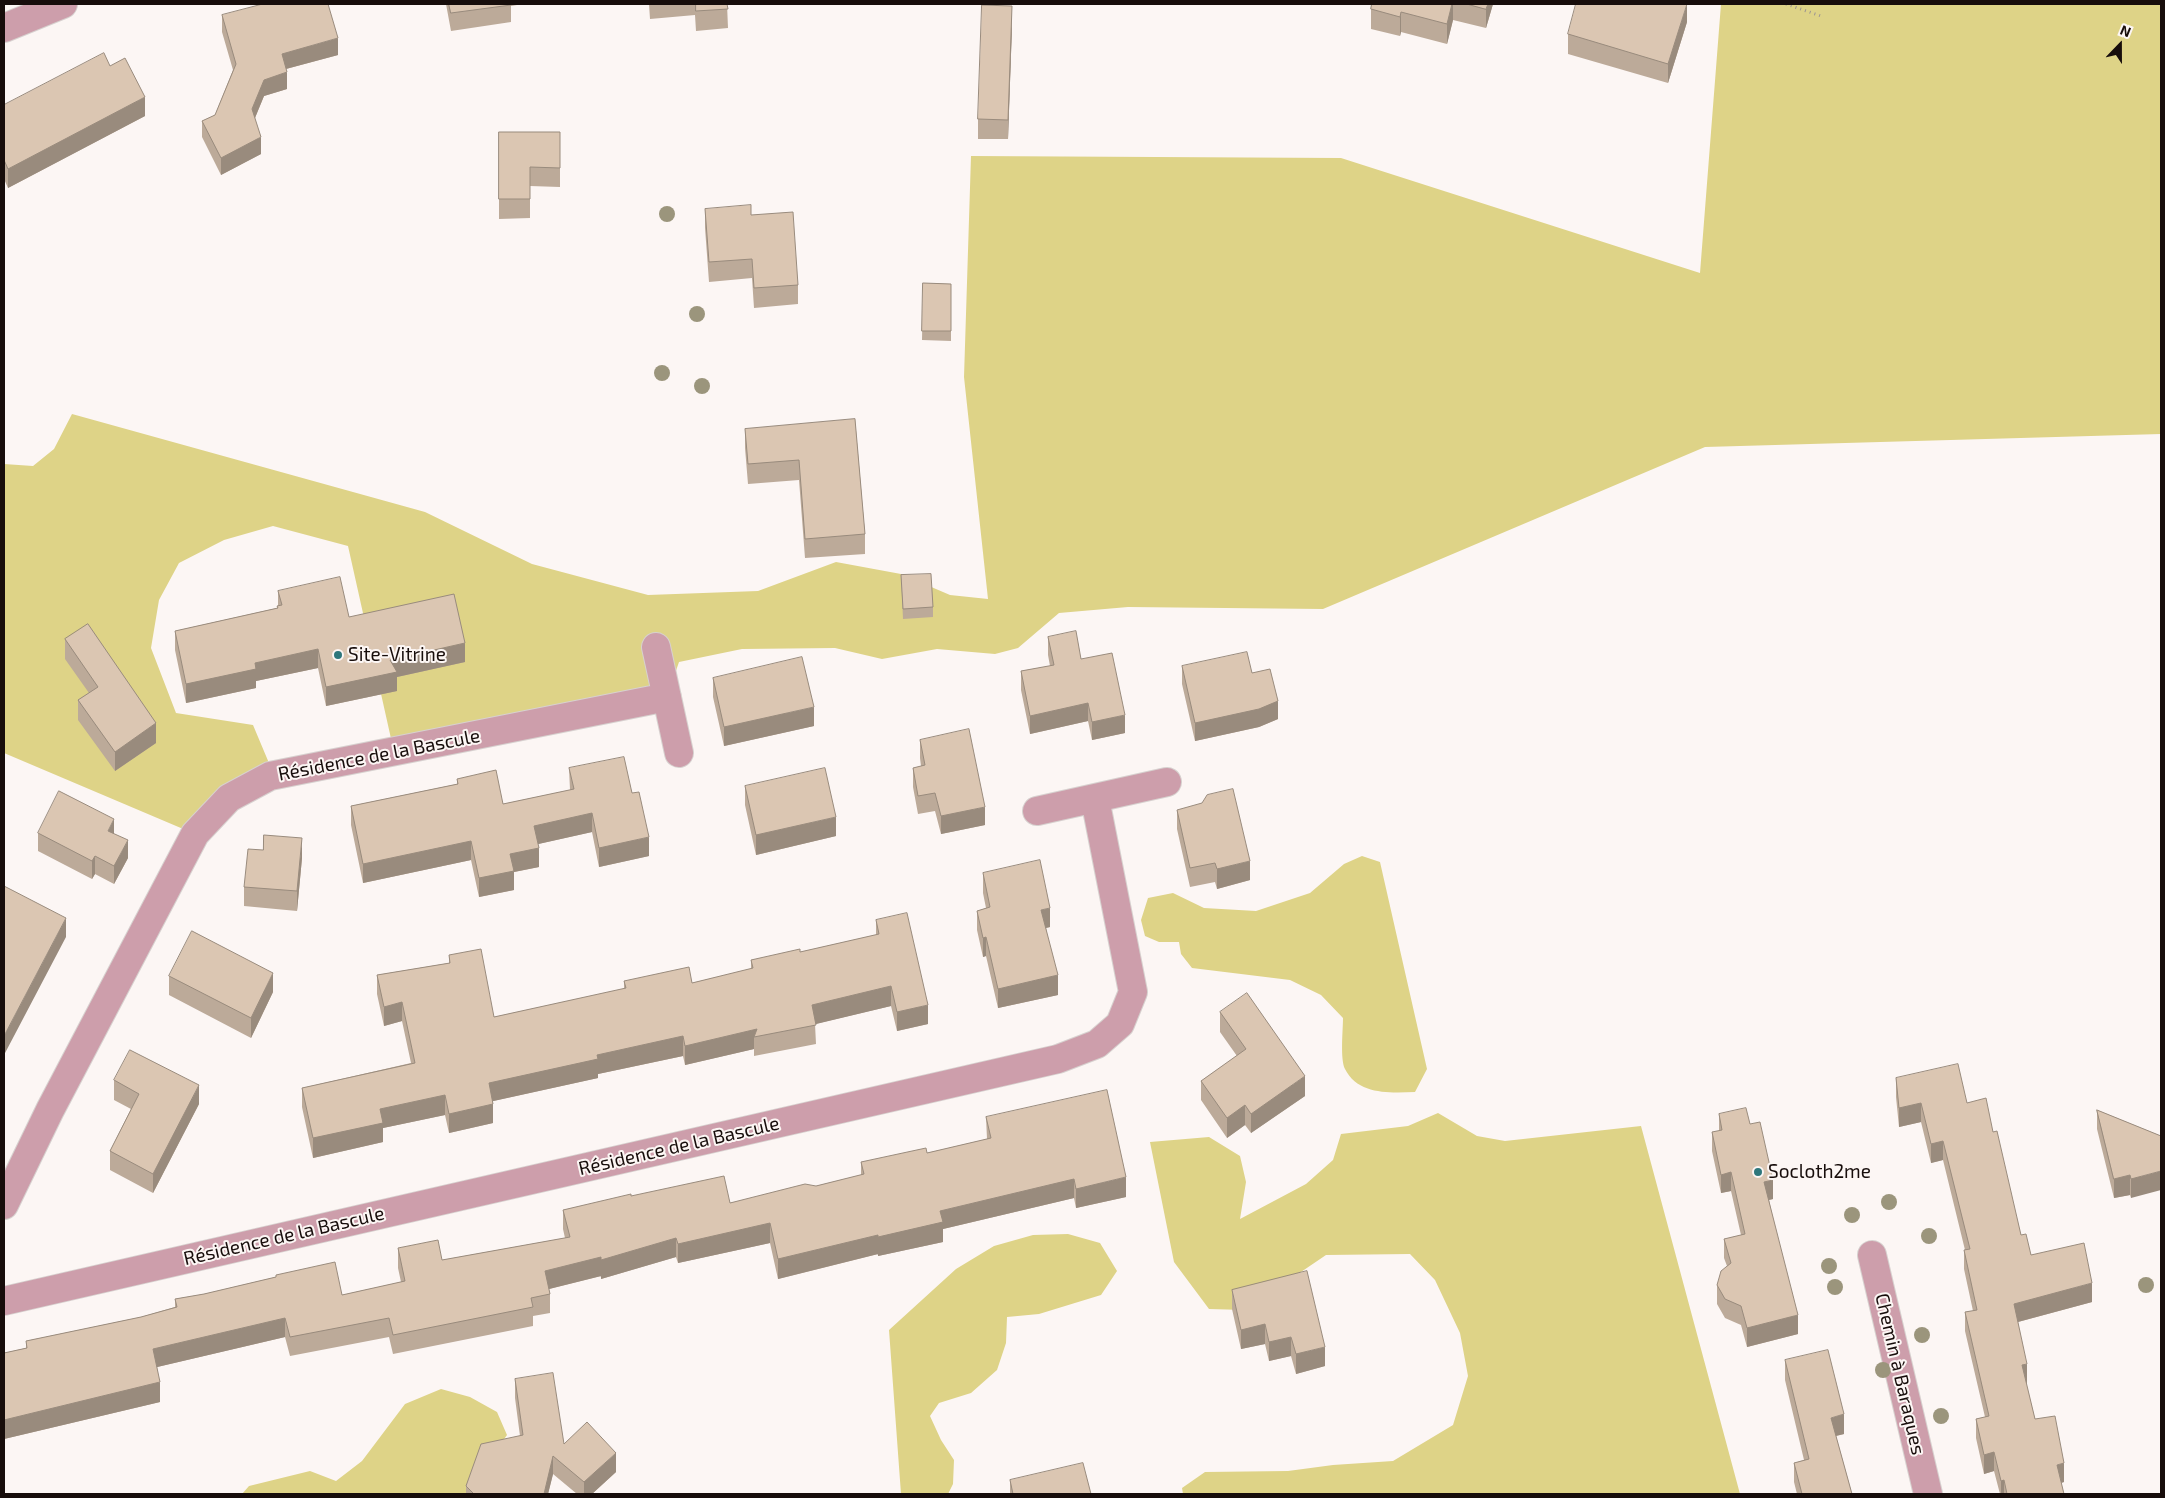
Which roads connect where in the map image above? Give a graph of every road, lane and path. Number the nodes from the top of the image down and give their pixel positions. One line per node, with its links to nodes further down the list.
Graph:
1 (63, 4): 4 (street)
2 (1786, 4): 3 (path)
3 (1821, 16)
4 (4, 28)
5 (656, 647): 6 (street)
6 (667, 698): 7 (street); 11 (street, Résidence de la Bascule)
7 (679, 753)
8 (1167, 782): 9 (street)
9 (1095, 799): 10 (street); 13 (street, Résidence de la Bascule)
10 (1037, 811)
11 (4, 1205)
12 (1872, 1255): 14 (street, Chemin à Baraques)
13 (4, 1301)
14 (1928, 1494)

